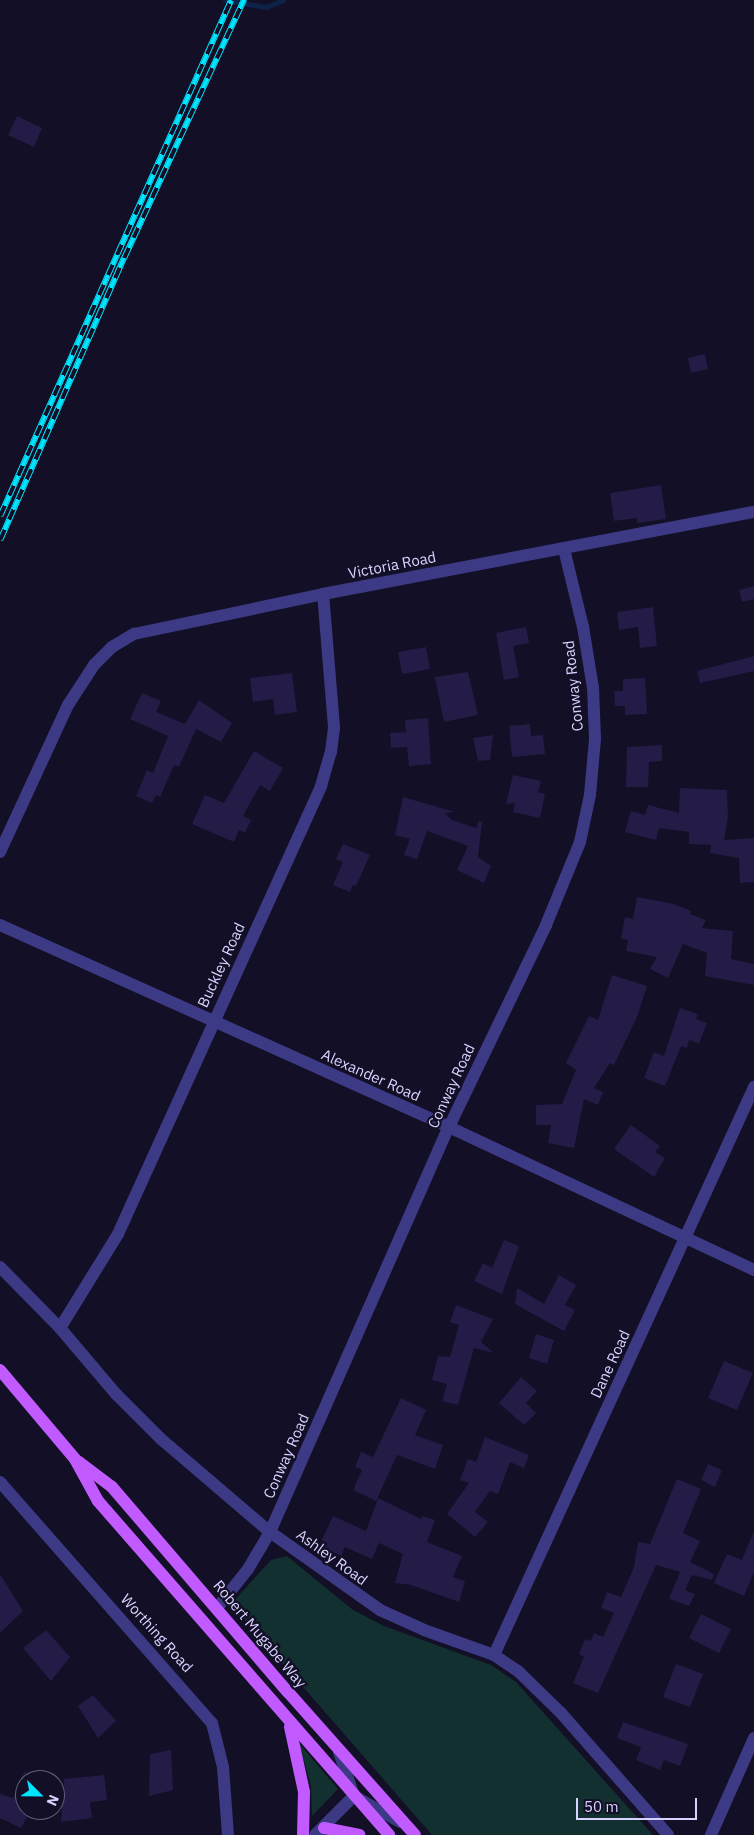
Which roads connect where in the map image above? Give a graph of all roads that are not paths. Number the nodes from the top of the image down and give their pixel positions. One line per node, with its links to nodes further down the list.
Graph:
1 (754, 512): 2 (street, Victoria Road)
2 (564, 549): 3 (street, Victoria Road); 8 (street, Conway Road)
3 (323, 594): 4 (street, Victoria Road); 6 (street, Buckley Road)
4 (0, 852)
5 (0, 925): 6 (street, Alexander Road)
6 (212, 1022): 8 (street, Alexander Road); 12 (street, Buckley Road)
7 (754, 1087): 9 (street, Dane Road)
8 (449, 1127): 9 (street, Alexander Road); 16 (street, Conway Road)
9 (685, 1239): 11 (street, Alexander Road); 18 (street, Dane Road)
10 (0, 1267): 12 (street, Ashley Road)
11 (754, 1270)
12 (60, 1328): 16 (street, Ashley Road)
13 (0, 1370): 14 (main road, Robert Mugabe Way)
14 (75, 1459): 17 (main road, Robert Mugabe Way); 19 (main road, Robert Mugabe Way)
15 (0, 1482): 24 (street, Worthing Road)
16 (270, 1532): 17 (street, Conway Road); 18 (street, Ashley Road)
17 (217, 1608): 21 (main road, Robert Mugabe Way)
18 (494, 1655): 29 (street, Ashley Road)
19 (289, 1724): 22 (main road, Robert Mugabe Way); 25 (main road)
20 (754, 1738): 30 (street)
21 (336, 1744): 22 (street); 28 (main road, Robert Mugabe Way)
22 (354, 1796): 23 (street); 27 (main road, Robert Mugabe Way); 28 (street)
23 (319, 1831): 26 (main road)
24 (228, 1835)
25 (303, 1835)
26 (359, 1835)
27 (389, 1835)
28 (415, 1835)
29 (668, 1835)
30 (711, 1835)

